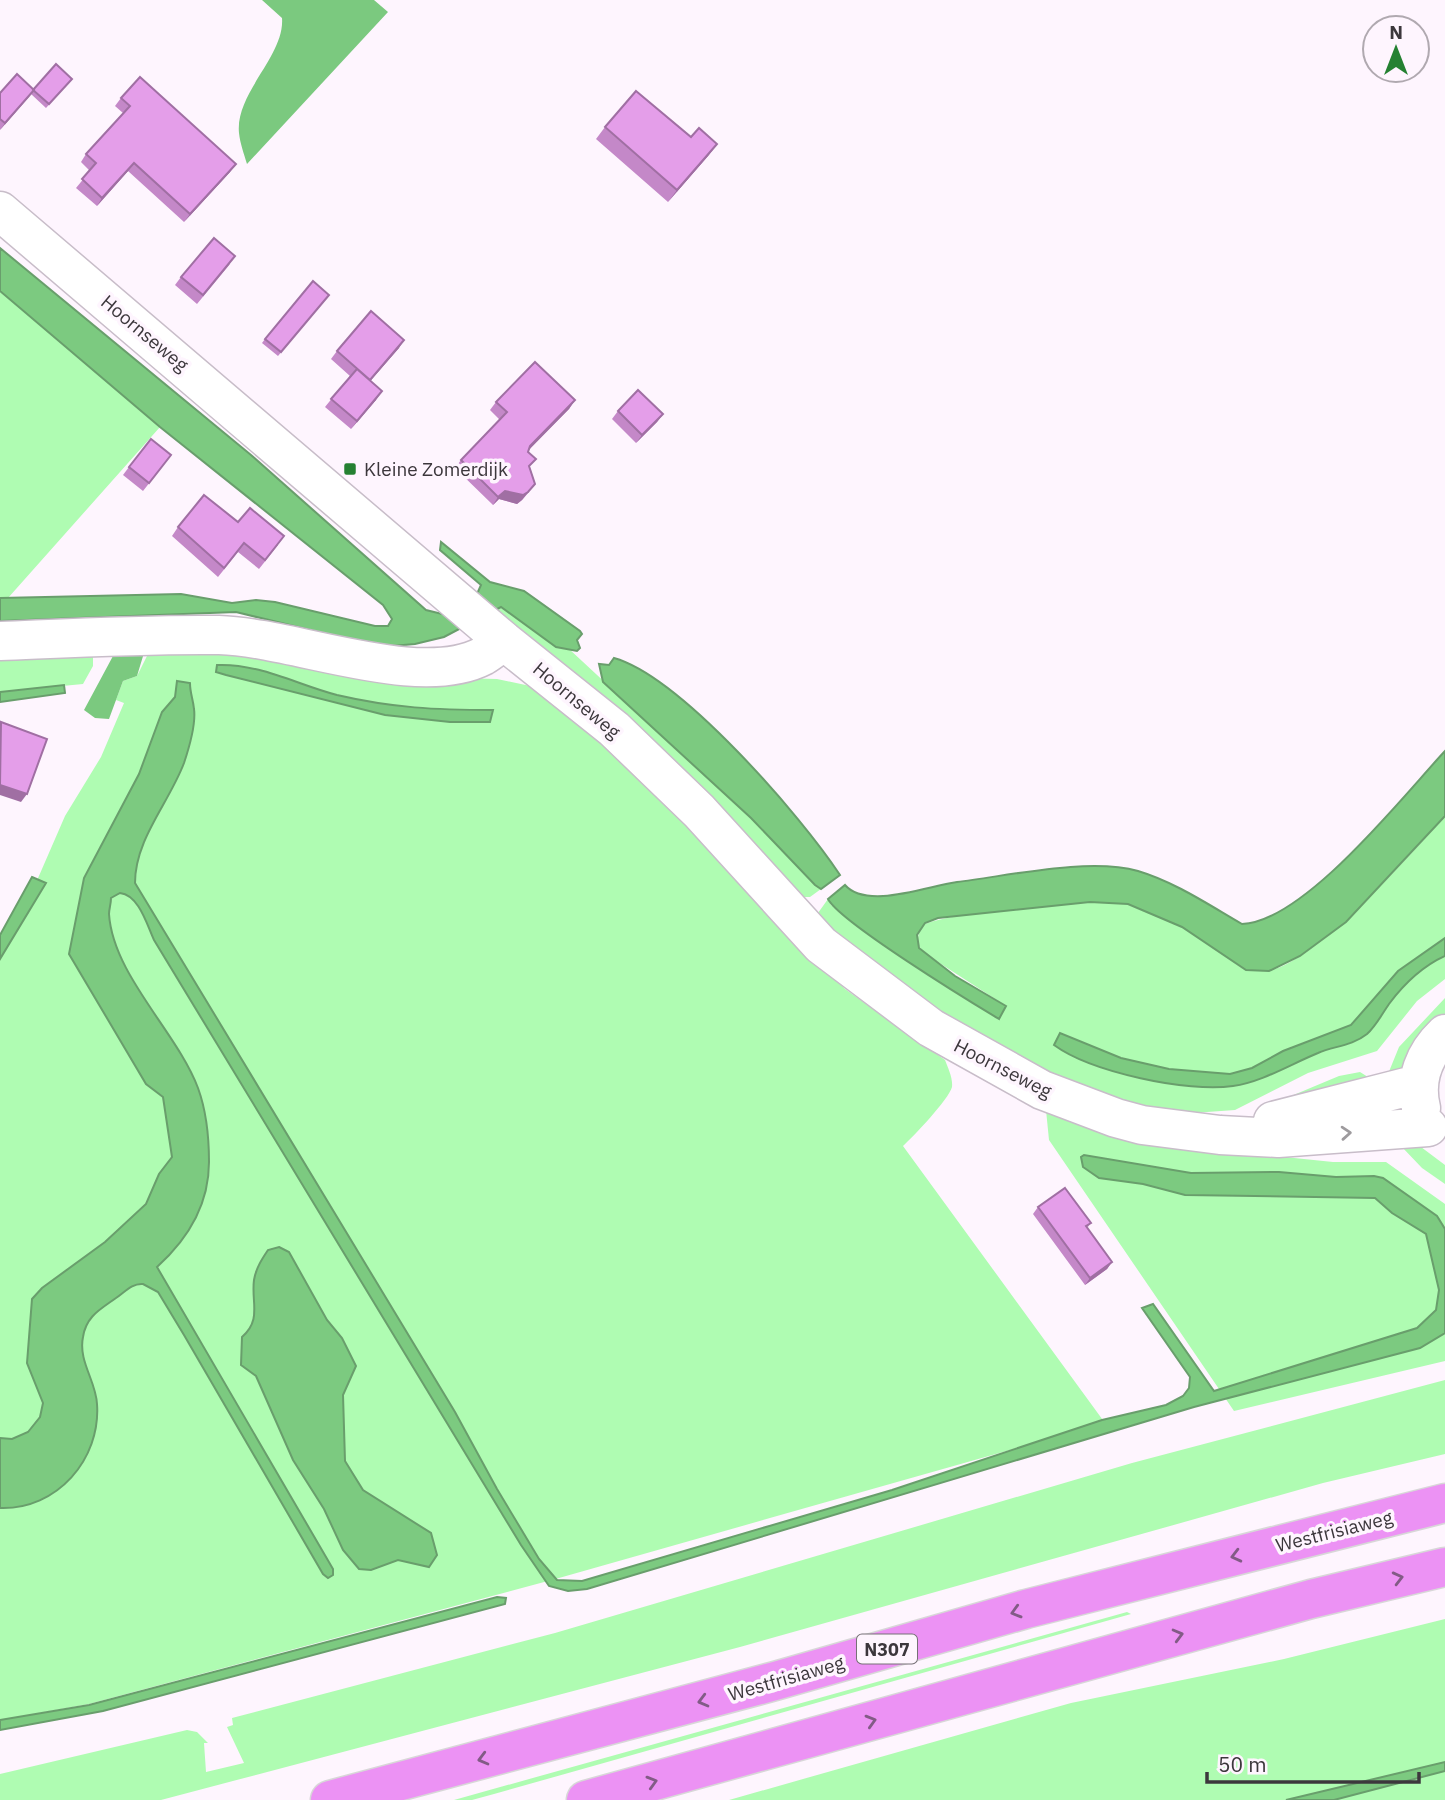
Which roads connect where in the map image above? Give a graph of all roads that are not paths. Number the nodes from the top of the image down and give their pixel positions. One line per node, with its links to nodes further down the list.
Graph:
1 (0, 211): 2 (street, Hoornseweg)
2 (482, 621): 3 (street); 6 (street, Hoornseweg)
3 (0, 641)
4 (1445, 1034): 5 (street)
5 (1418, 1083): 6 (street, Hoornseweg); 7 (street)
6 (1180, 1131): 7 (street, Hoornseweg, one-way to 7)
7 (1437, 1137)
8 (1445, 1503): 10 (highway, Westfrisiaweg / N307, one-way to 10)
9 (1445, 1567): 11 (highway, one-way to 9)
10 (330, 1800)
11 (586, 1800)

